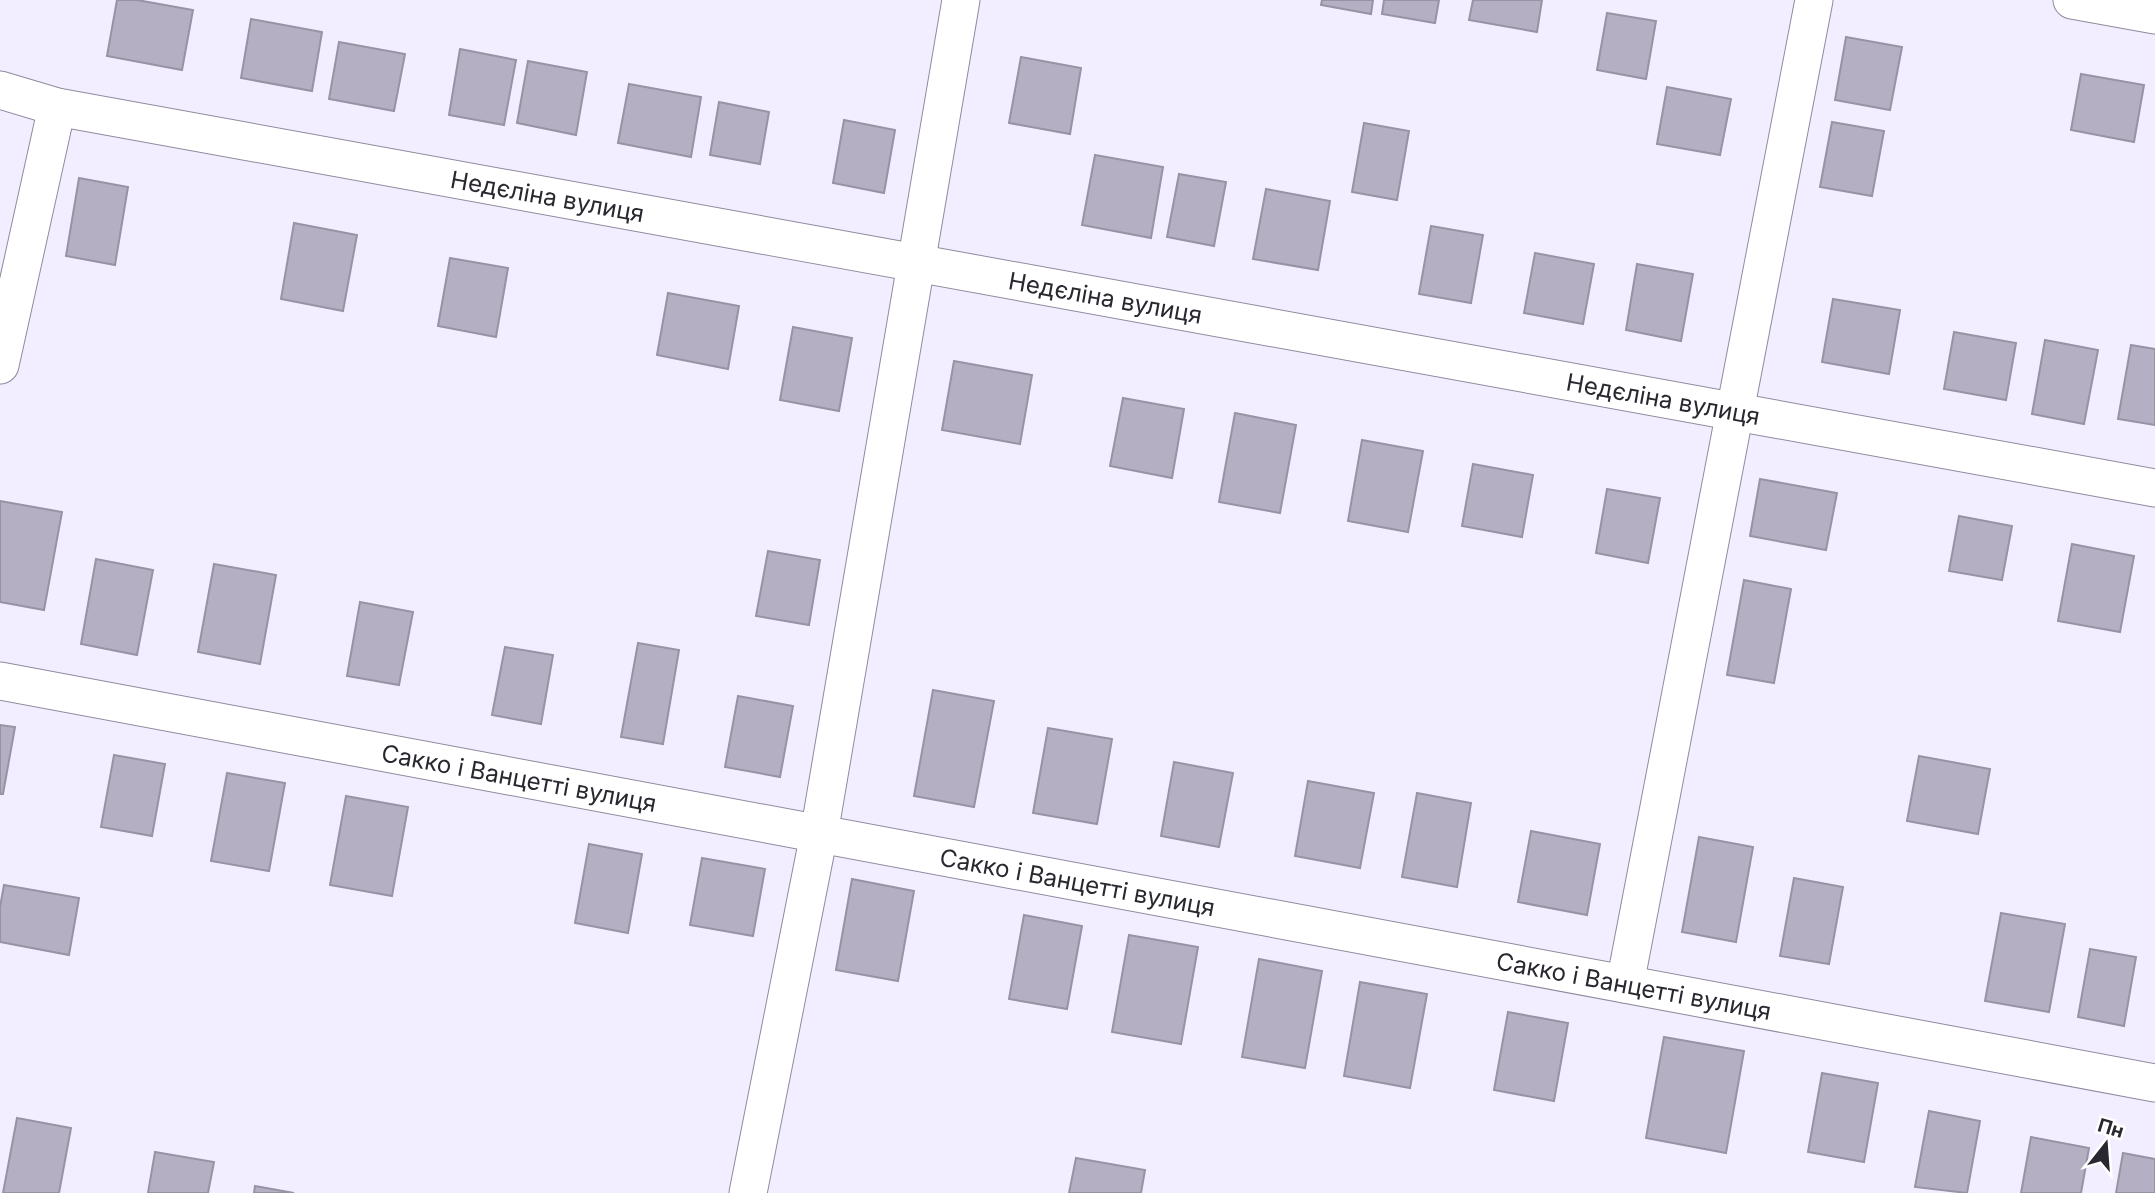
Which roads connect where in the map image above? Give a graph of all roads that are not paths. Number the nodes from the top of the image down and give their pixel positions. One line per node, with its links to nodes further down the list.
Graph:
1 (961, 0): 7 (street)
2 (1814, 0): 9 (street)
3 (2072, 0): 4 (street)
4 (2155, 15)
5 (0, 90): 6 (street, Недєліна вулиця)
6 (57, 107): 7 (street, Недєліна вулиця); 8 (street)
7 (917, 263): 9 (street, Недєліна вулиця); 12 (street)
8 (0, 365)
9 (1735, 412): 10 (street, Недєліна вулиця); 13 (street)
10 (2155, 488)
11 (0, 681): 12 (street, Сакко і Ванцетті вулиця)
12 (819, 834): 13 (street, Сакко і Ванцетті вулиця); 15 (street)
13 (1625, 984): 14 (street, Сакко і Ванцетті вулиця)
14 (2155, 1083)
15 (748, 1193)

